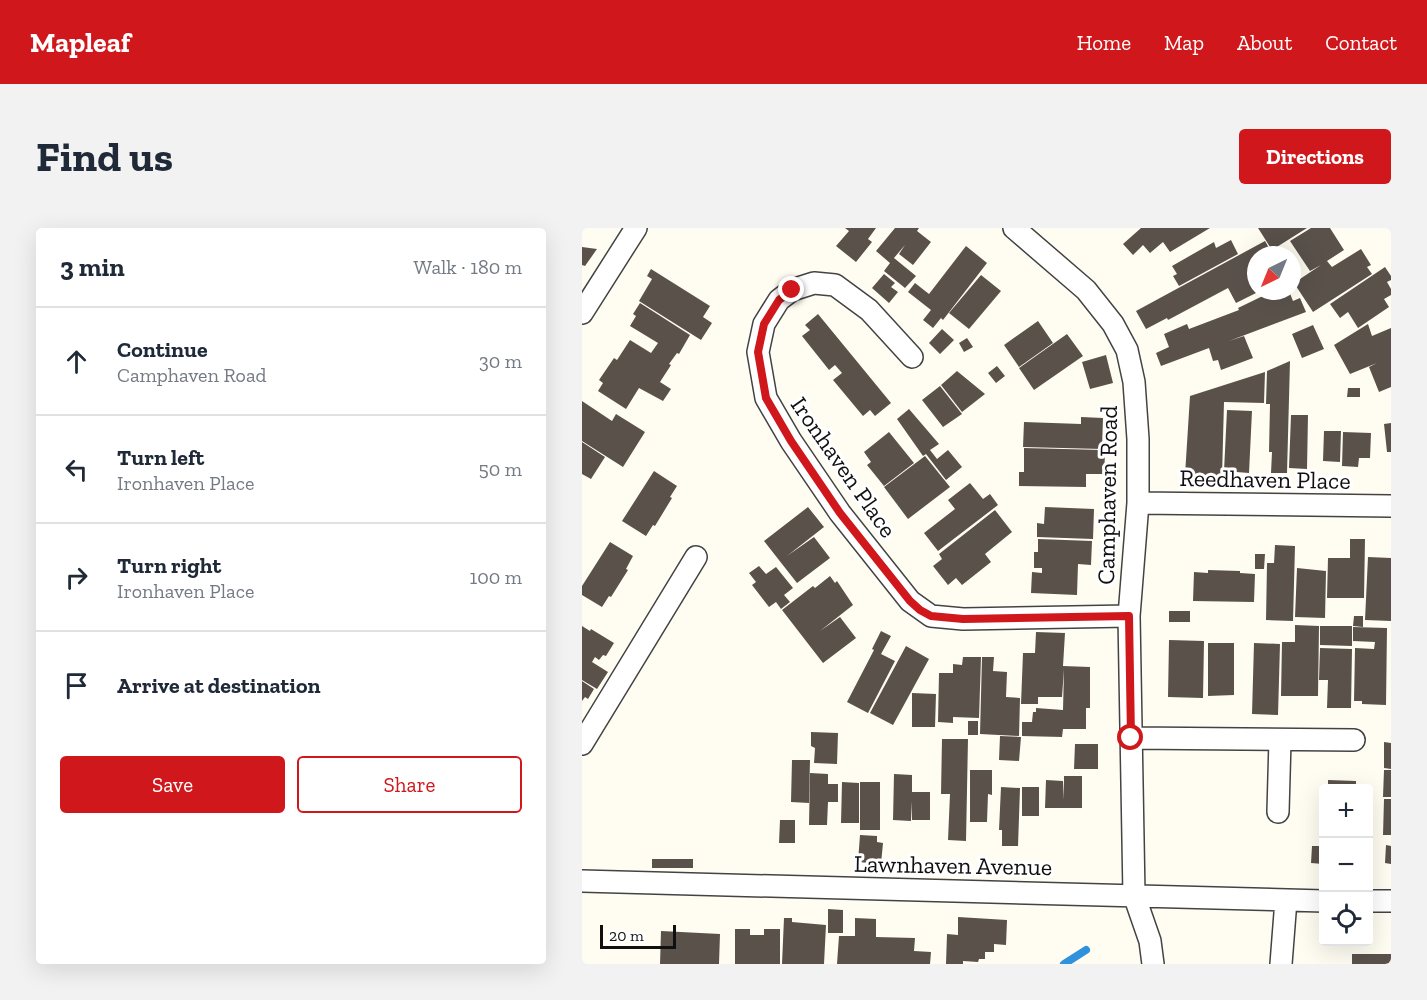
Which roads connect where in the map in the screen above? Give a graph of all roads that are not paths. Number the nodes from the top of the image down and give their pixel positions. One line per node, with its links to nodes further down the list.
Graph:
1 (636, 228): 3 (street)
2 (1014, 228): 5 (street, Camphaven Road)
3 (582, 314)
4 (912, 357): 8 (street, Ironhaven Place)
5 (1137, 503): 6 (street, Reedhaven Place); 8 (street, Camphaven Road)
6 (1391, 506)
7 (696, 557): 12 (street)
8 (1129, 616): 9 (street, Camphaven Road)
9 (1131, 738): 10 (street); 15 (street, Camphaven Road)
10 (1280, 740): 11 (street); 13 (street)
11 (1354, 740)
12 (582, 744)
13 (1278, 812)
14 (582, 881): 15 (street, Lawnhaven Avenue)
15 (1134, 895): 16 (street, Lawnhaven Avenue); 20 (street, Camphaven Road)
16 (1286, 900): 17 (street, Lawnhaven Avenue); 21 (street)
17 (1319, 901)
18 (1373, 901): 19 (street)
19 (1391, 901)
20 (1153, 964)
21 (1281, 964)

